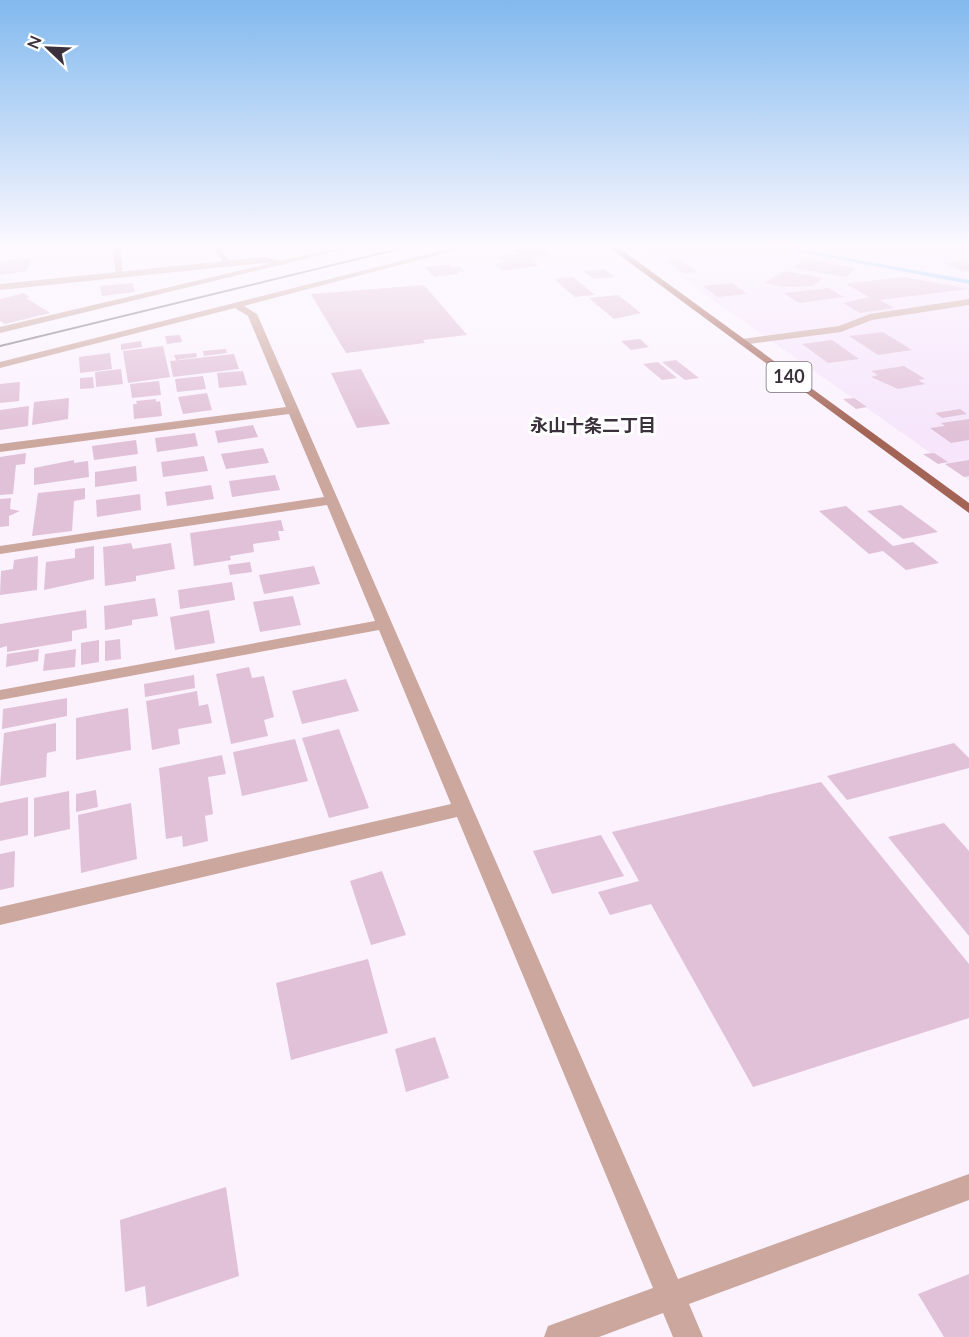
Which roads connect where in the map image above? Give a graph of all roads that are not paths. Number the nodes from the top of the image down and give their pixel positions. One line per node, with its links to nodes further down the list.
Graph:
1 (94, 307): 6 (street)
2 (227, 307): 8 (street)
3 (240, 307): 9 (street)
4 (695, 307): 7 (main road, 140)
5 (938, 307): 7 (street)
6 (0, 330)
7 (742, 342): 12 (main road, 140)
8 (0, 365)
9 (293, 410): 10 (street); 11 (street)
10 (0, 448)
11 (331, 500): 13 (street); 14 (street)
12 (969, 509)
13 (0, 550)
14 (383, 624): 15 (street); 16 (street)
15 (0, 695)
16 (462, 809): 17 (street); 19 (street)
17 (0, 916)
18 (969, 1187): 19 (street)
19 (671, 1296): 20 (street); 21 (street)
20 (559, 1337)
21 (688, 1337)

